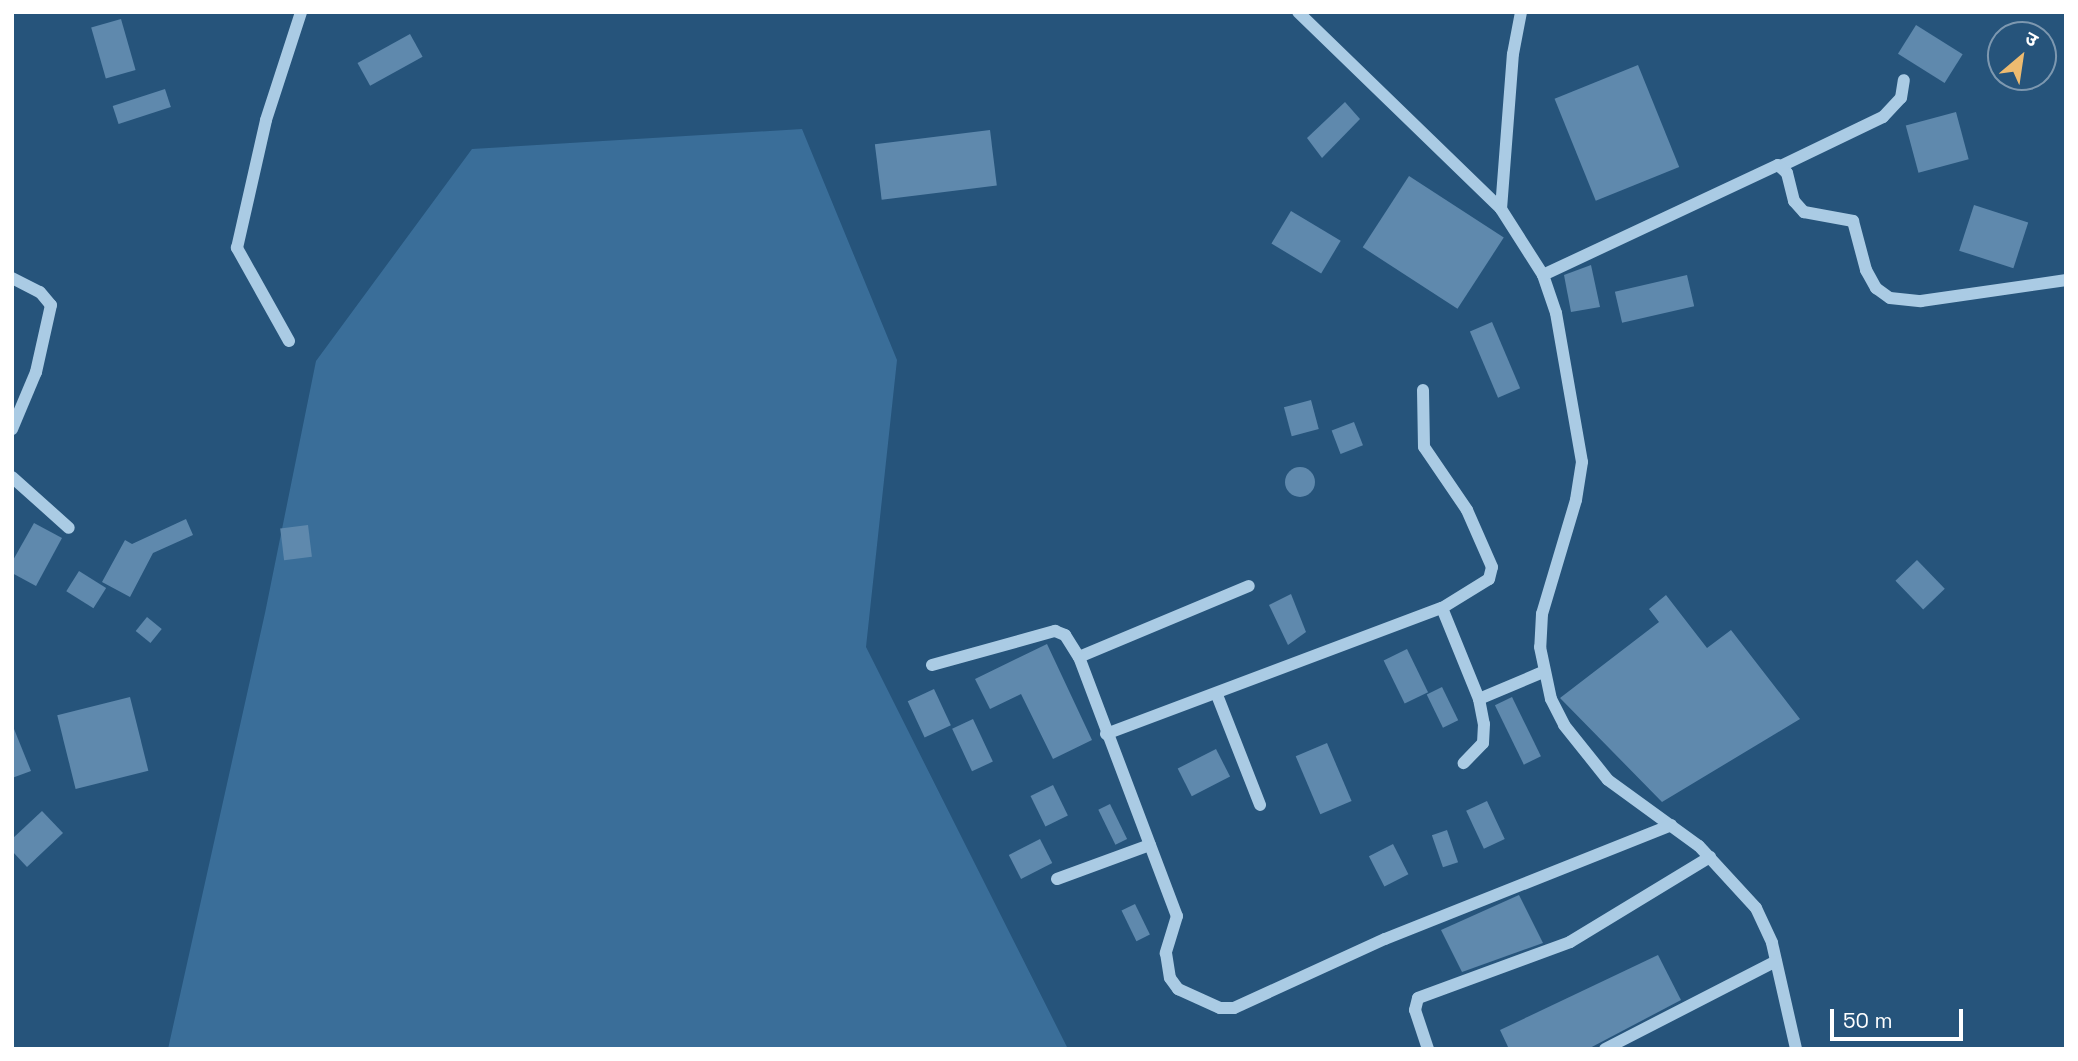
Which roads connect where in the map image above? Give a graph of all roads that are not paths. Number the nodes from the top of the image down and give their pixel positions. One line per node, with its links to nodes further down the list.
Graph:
1 (301, 12): 10 (street)
2 (1298, 12): 6 (street)
3 (1521, 12): 6 (street)
4 (1904, 80): 5 (street)
5 (1781, 166): 7 (street); 9 (street)
6 (1501, 209): 7 (street)
7 (1543, 275): 19 (street)
8 (12, 278): 12 (street)
9 (2066, 280)
10 (289, 341)
11 (1423, 390): 16 (street)
12 (12, 429)
13 (12, 477): 14 (street)
14 (69, 528)
15 (1249, 586): 17 (street)
16 (1442, 608): 20 (street); 21 (street)
17 (1079, 657): 18 (street); 22 (street)
18 (932, 666)
19 (1543, 672): 21 (street); 25 (street)
20 (1217, 695): 22 (street); 24 (street)
21 (1479, 699): 23 (street)
22 (1106, 734): 26 (street)
23 (1464, 763)
24 (1260, 805)
25 (1671, 825): 26 (street); 27 (street)
26 (1150, 845): 28 (street)
27 (1710, 857): 29 (street); 30 (street)
28 (1057, 879)
29 (1776, 961): 31 (street); 32 (street)
30 (1428, 1049)
31 (1605, 1049)
32 (1796, 1049)

